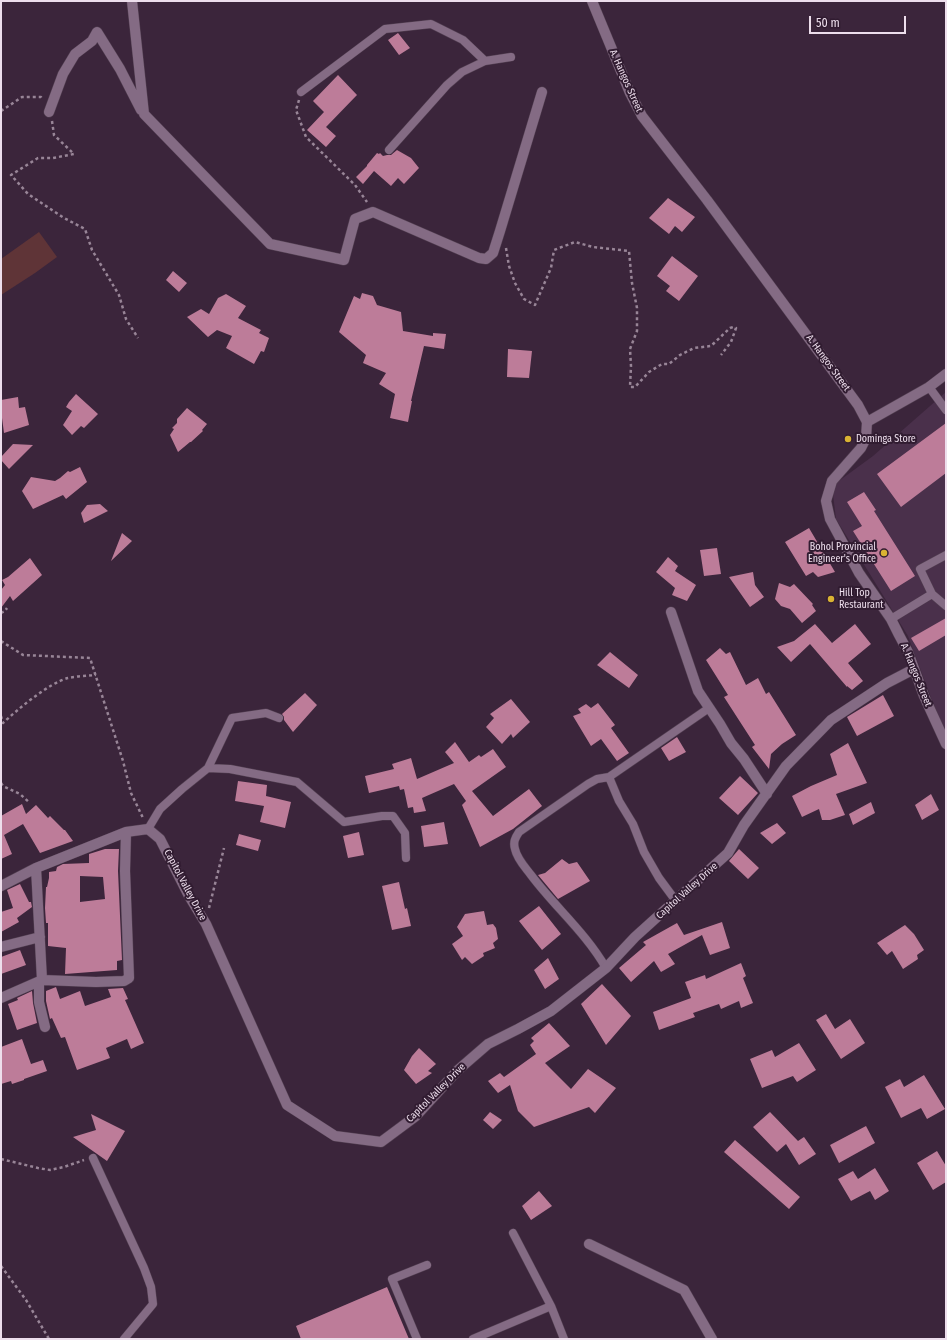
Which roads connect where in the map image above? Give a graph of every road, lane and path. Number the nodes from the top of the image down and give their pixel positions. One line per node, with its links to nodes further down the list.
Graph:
1 (132, 1): 9 (street)
2 (592, 1): 18 (street, A. Hangos Street)
3 (512, 57): 4 (lane)
4 (485, 61): 5 (lane); 10 (lane)
5 (301, 92): 11 (path)
6 (542, 92): 12 (street)
7 (1, 111): 8 (path)
8 (49, 112): 9 (street); 13 (path)
9 (144, 114): 11 (street)
10 (389, 150)
11 (373, 212): 12 (street)
12 (500, 231): 14 (path)
13 (138, 338)
14 (721, 355)
15 (946, 374): 16 (street)
16 (929, 387): 17 (lane); 18 (street)
17 (946, 410)
18 (867, 422): 25 (street, A. Hangos Street)
19 (946, 555): 20 (lane)
20 (932, 594): 21 (lane); 25 (lane)
21 (946, 606)
22 (7, 608): 24 (path)
23 (670, 612): 29 (street)
24 (1, 613)
25 (891, 619): 27 (street, A. Hangos Street)
26 (1, 641): 28 (path)
27 (914, 670): 32 (street, A. Hangos Street); 36 (street, Capitol Valley Drive)
28 (96, 675): 30 (path); 38 (path)
29 (709, 708): 34 (lane); 36 (street)
30 (1, 716)
31 (278, 718): 33 (lane)
32 (946, 744)
33 (208, 768): 38 (lane); 41 (lane)
34 (609, 777): 44 (lane); 48 (lane)
35 (1, 783): 37 (path)
36 (767, 794): 44 (street, Capitol Valley Drive)
37 (30, 803)
38 (148, 829): 39 (street); 45 (street, Capitol Valley Drive)
39 (126, 832): 42 (street); 49 (street)
40 (224, 848): 45 (path)
41 (406, 858)
42 (36, 868): 43 (street); 46 (street)
43 (1, 886)
44 (676, 901): 48 (street, Capitol Valley Drive)
45 (206, 924): 48 (street, Capitol Valley Drive)
46 (40, 937): 47 (street); 49 (street)
47 (1, 947)
48 (606, 968)
49 (41, 981): 50 (street); 51 (street)
50 (1, 998)
51 (45, 1027)
52 (90, 1158): 53 (path); 60 (lane)
53 (1, 1159)
54 (514, 1233): 58 (lane)
55 (588, 1244): 64 (street)
56 (427, 1264): 61 (lane)
57 (1, 1266): 59 (path)
58 (551, 1306): 62 (lane); 63 (lane)
59 (49, 1339)
60 (124, 1339)
61 (417, 1339)
62 (473, 1339)
63 (564, 1339)
64 (712, 1339)

